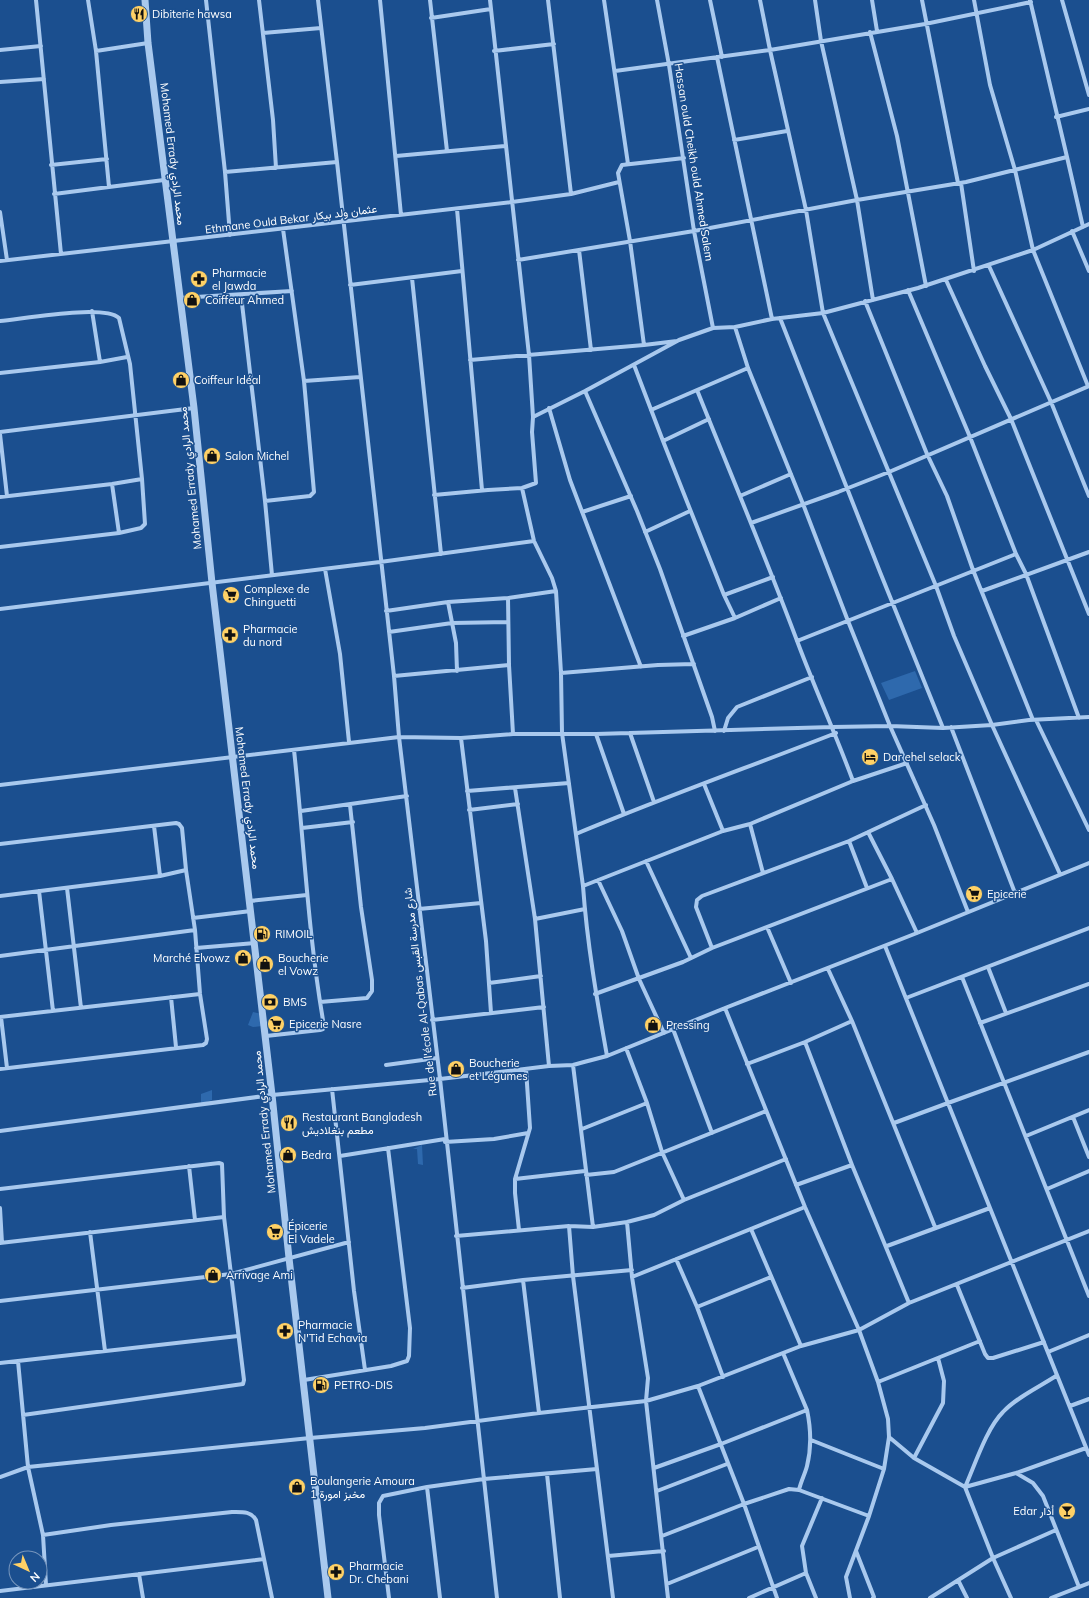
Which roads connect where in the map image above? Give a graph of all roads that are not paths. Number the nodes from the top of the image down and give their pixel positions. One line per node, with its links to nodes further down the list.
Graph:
1 (36, 0): 32 (street)
2 (88, 0): 35 (street)
3 (145, 0): 30 (street, Mohamed Errady محمد الرادي)
4 (206, 0): 58 (street)
5 (259, 0): 28 (street)
6 (318, 0): 25 (street, Rue de l'école Al-Qabas شارع مدرسة القبس)
7 (380, 0): 49 (street)
8 (430, 0): 23 (street)
9 (490, 0): 21 (street)
10 (548, 0): 31 (street)
11 (604, 0): 39 (street)
12 (658, 0): 38 (street, Hassan ould Cheikh ould Ahmed Salem)
13 (710, 0): 37 (street)
14 (760, 0): 34 (street)
15 (815, 0): 29 (street)
16 (872, 0): 26 (street)
17 (922, 0): 24 (street)
18 (974, 0): 22 (street)
19 (1062, 0): 42 (street)
20 (1030, 1): 22 (street); 44 (street)
21 (491, 10): 23 (street); 36 (street)
22 (976, 14): 24 (street); 57 (street)
23 (431, 18): 48 (street)
24 (925, 24): 26 (street); 61 (street)
25 (321, 28): 28 (street); 53 (street, Rue de l'école Al-Qabas شارع مدرسة القبس)
26 (877, 31): 27 (street)
27 (870, 32): 29 (street); 63 (street)
28 (263, 33): 56 (street)
29 (822, 41): 34 (street); 66 (street)
30 (148, 43): 35 (street); 59 (street, Mohamed Errady محمد الرادي)
31 (554, 44): 36 (street); 65 (street)
32 (41, 46): 33 (street); 40 (street)
33 (0, 50)
34 (770, 50): 37 (street); 45 (street)
35 (96, 51): 52 (street)
36 (494, 51): 47 (street)
37 (719, 57): 38 (street); 46 (street)
38 (669, 64): 39 (street); 51 (street, Hassan ould Cheikh ould Ahmed Salem)
39 (615, 71): 54 (street)
40 (44, 79): 41 (street); 55 (street)
41 (0, 82)
42 (1089, 95)
43 (1089, 109): 44 (street)
44 (1056, 117): 50 (street)
45 (787, 131): 46 (street); 69 (street)
46 (734, 140): 72 (street)
47 (505, 146): 48 (street); 67 (street)
48 (447, 152): 49 (street)
49 (396, 156): 71 (street)
50 (1067, 157): 57 (street); 75 (street)
51 (684, 158): 54 (street); 77 (street, Hassan ould Cheikh ould Ahmed Salem)
52 (107, 159): 55 (street); 62 (street)
53 (338, 162): 56 (street); 73 (street, Rue de l'école Al-Qabas شارع مدرسة القبس)
54 (628, 164): 60 (street)
55 (51, 165): 64 (street)
56 (276, 168): 58 (street)
57 (1015, 170): 61 (street); 83 (street)
58 (225, 172): 79 (street)
59 (164, 180): 62 (street); 80 (street, Mohamed Errady محمد الرادي)
60 (619, 182): 65 (street, Ethmane Ould Bekar عثمان ولد بيكار); 81 (street)
61 (959, 183): 63 (street); 89 (street)
62 (109, 187): 64 (street)
63 (908, 191): 66 (street); 95 (street)
64 (54, 194): 84 (street)
65 (571, 194): 67 (street, Ethmane Ould Bekar عثمان ولد بيكار)
66 (857, 200): 69 (street); 100 (street)
67 (512, 202): 68 (street, Ethmane Ould Bekar عثمان ولد بيكار); 86 (street)
68 (457, 209): 71 (street, Ethmane Ould Bekar عثمان ولد بيكار); 90 (street)
69 (806, 210): 72 (street); 103 (street)
70 (0, 212): 85 (street)
71 (401, 215): 73 (street, Ethmane Ould Bekar عثمان ولد بيكار)
72 (752, 220): 77 (street); 105 (street)
73 (344, 222): 76 (street, Ethmane Ould Bekar عثمان ولد بيكار); 94 (street, Rue de l'école Al-Qabas شارع مدرسة القبس)
74 (1089, 224): 75 (street)
75 (1083, 227): 78 (street)
76 (283, 229): 79 (street, Ethmane Ould Bekar عثمان ولد بيكار); 97 (street)
77 (694, 231): 81 (street); 108 (street, Hassan ould Cheikh ould Ahmed Salem)
78 (1072, 232): 83 (street); 91 (street)
79 (230, 235): 80 (street, Ethmane Ould Bekar عثمان ولد بيكار)
80 (173, 241): 84 (street, Ethmane Ould Bekar عثمان ولد بيكار); 99 (street, Mohamed Errady محمد الرادي)
81 (630, 241): 82 (street); 110 (street)
82 (579, 250): 86 (street); 111 (street)
83 (1033, 250): 88 (street); 121 (street)
84 (61, 254): 85 (street, Ethmane Ould Bekar عثمان ولد بيكار)
85 (6, 260): 87 (street, Ethmane Ould Bekar عثمان ولد بيكار)
86 (518, 260): 112 (street)
87 (0, 261)
88 (989, 266): 89 (street); 124 (street)
89 (974, 270): 93 (street)
90 (462, 271): 92 (street); 114 (street)
91 (1089, 271)
92 (412, 278): 94 (street); 143 (street)
93 (946, 280): 95 (street); 130 (street)
94 (350, 284): 119 (street, Rue de l'école Al-Qabas شارع مدرسة القبس)
95 (926, 286): 96 (street)
96 (908, 290): 100 (street); 133 (street)
97 (292, 292): 98 (street); 120 (street)
98 (241, 295): 99 (street); 149 (street)
99 (180, 298): 125 (street, Mohamed Errady محمد الرادي)
100 (873, 300): 101 (street)
101 (865, 302): 103 (street); 135 (street)
102 (92, 311): 106 (street); 113 (street); 115 (street)
103 (823, 313): 104 (street); 136 (street)
104 (780, 318): 105 (street); 141 (street)
105 (772, 319): 107 (street)
106 (0, 321)
107 (735, 327): 108 (street); 117 (street)
108 (713, 328): 109 (street)
109 (679, 340): 110 (street); 116 (street)
110 (644, 345): 111 (street)
111 (591, 350): 112 (street)
112 (529, 355): 114 (street); 129 (street)
113 (127, 357): 115 (street); 128 (street)
114 (470, 360): 142 (street)
115 (100, 362): 118 (street)
116 (634, 365): 123 (street); 127 (street)
117 (748, 368): 122 (street); 137 (street)
118 (0, 373)
119 (360, 377): 120 (street); 162 (street, Rue de l'école Al-Qabas شارع مدرسة القبس)
120 (304, 381): 149 (street)
121 (1089, 386): 124 (street)
122 (697, 390): 127 (street); 131 (street)
123 (585, 391): 126 (street); 145 (street)
124 (1051, 402): 130 (street); 147 (street)
125 (194, 408): 128 (street); 168 (street, Mohamed Errady محمد الرادي)
126 (550, 408): 129 (street); 152 (street)
127 (651, 410): 134 (street)
128 (135, 415): 132 (street); 138 (street)
129 (533, 417): 140 (street)
130 (1011, 419): 133 (street); 161 (street)
131 (709, 420): 134 (street); 146 (street)
132 (0, 433): 144 (street)
133 (970, 437): 135 (street); 160 (street)
134 (663, 441): 151 (street)
135 (927, 454): 136 (street); 164 (street)
136 (889, 472): 141 (street); 169 (street)
137 (791, 474): 146 (street); 150 (street)
138 (142, 479): 139 (street); 155 (street)
139 (112, 484): 144 (street); 155 (street)
140 (522, 488): 142 (street); 156 (street)
141 (847, 489): 150 (street); 176 (street)
142 (482, 490): 143 (street)
143 (434, 495): 159 (street)
144 (7, 496): 148 (street)
145 (631, 496): 152 (street); 154 (street)
146 (740, 496): 153 (street)
147 (1089, 496)
148 (0, 497)
149 (265, 501): 166 (street)
150 (803, 504): 153 (street); 182 (street)
151 (690, 511): 154 (street); 172 (street)
152 (582, 512): 189 (street)
153 (751, 523): 167 (street)
154 (645, 532): 185 (street)
155 (119, 533): 157 (street)
156 (534, 542): 159 (street); 170 (street)
157 (0, 547)
158 (1089, 552): 161 (street)
159 (441, 554): 162 (street)
160 (1016, 554): 164 (street); 165 (street)
161 (1069, 560): 165 (street); 179 (street)
162 (380, 562): 163 (street); 178 (street, Rue de l'école Al-Qabas شارع مدرسة القبس)
163 (325, 569): 166 (street); 211 (street)
164 (973, 570): 169 (street); 171 (street)
165 (1026, 574): 171 (street); 194 (street)
166 (272, 575): 168 (street)
167 (773, 577): 172 (street); 174 (street)
168 (212, 583): 177 (street); 213 (street, Mohamed Errady محمد الرادي)
169 (936, 586): 176 (street); 197 (street)
170 (556, 591): 173 (street); 191 (street)
171 (982, 591): 196 (street)
172 (724, 596): 180 (street)
173 (508, 598): 175 (street); 181 (street)
174 (781, 598): 180 (street); 186 (street)
175 (448, 602): 178 (street); 183 (street)
176 (892, 603): 182 (street); 201 (street)
177 (0, 609)
178 (386, 611): 184 (street, Rue de l'école Al-Qabas شارع مدرسة القبس)
179 (1089, 614)
180 (735, 618): 185 (street)
181 (508, 622): 183 (street); 188 (street)
182 (848, 622): 186 (street); 198 (street)
183 (452, 623): 184 (street); 190 (street)
184 (389, 632): 192 (street, Rue de l'école Al-Qabas شارع مدرسة القبس)
185 (683, 636): 187 (street)
186 (797, 641): 193 (street)
187 (694, 664): 189 (street); 202 (street)
188 (509, 665): 190 (street); 206 (street)
189 (640, 667): 191 (street)
190 (457, 671): 192 (street)
191 (561, 673): 204 (street)
192 (394, 676): 209 (street, Rue de l'école Al-Qabas شارع مدرسة القبس)
193 (812, 677): 199 (street); 203 (street)
194 (1079, 718): 195 (street); 196 (street)
195 (1088, 719)
196 (1034, 720): 197 (street); 233 (street)
197 (992, 725): 200 (street); 243 (street)
198 (890, 726): 199 (street); 201 (street); 214 (street)
199 (833, 727): 203 (street); 208 (street)
200 (951, 727): 201 (street); 251 (street)
201 (943, 728)
202 (715, 731): 203 (street); 205 (street)
203 (724, 731)
204 (562, 733): 206 (street); 207 (street); 216 (street)
205 (630, 733): 207 (street); 222 (street)
206 (513, 734): 210 (street)
207 (596, 734): 228 (street)
208 (836, 734): 215 (street); 218 (street)
209 (399, 737): 210 (street); 211 (street); 221 (street, Rue de l'école Al-Qabas شارع مدرسة القبس)
210 (461, 738): 220 (street)
211 (349, 742): 212 (street)
212 (294, 750): 213 (street); 227 (street)
213 (232, 757): 217 (street); 254 (street, Mohamed Errady محمد الرادي)
214 (907, 763): 215 (street); 225 (street)
215 (853, 781): 230 (street)
216 (569, 783): 219 (street); 236 (street)
217 (0, 784)
218 (704, 784): 222 (street); 234 (street)
219 (515, 788): 220 (street); 223 (street)
220 (467, 791): 226 (street)
221 (407, 796): 224 (street); 256 (street, Rue de l'école Al-Qabas شارع مدرسة القبس)
222 (654, 802): 228 (street)
223 (518, 804): 226 (street); 261 (street)
224 (350, 805): 227 (street); 229 (street)
225 (926, 805): 235 (street); 259 (street)
226 (469, 810): 255 (street)
227 (301, 811): 232 (street)
228 (624, 814): 236 (street)
229 (353, 822): 232 (street); 286 (street)
230 (750, 824): 234 (street); 242 (street)
231 (154, 826): 238 (street); 241 (street); 244 (street)
232 (302, 828): 252 (street)
233 (1089, 830)
234 (723, 831): 239 (street)
235 (868, 832): 237 (street); 245 (street)
236 (576, 834): 247 (street)
237 (848, 841): 242 (street); 249 (street)
238 (0, 844)
239 (646, 861): 246 (street); 273 (street)
240 (1089, 863): 243 (street)
241 (186, 870): 244 (street); 260 (street)
242 (763, 873): 270 (street)
243 (1060, 874): 251 (street)
244 (160, 876): 248 (street)
245 (892, 879): 249 (street); 265 (street)
246 (598, 880): 247 (street); 278 (street)
247 (584, 886): 257 (street)
248 (67, 888): 250 (street); 267 (street)
249 (867, 888): 262 (street)
250 (39, 891): 253 (street); 271 (street)
251 (1015, 893): 259 (street)
252 (307, 895): 254 (street); 286 (street)
253 (0, 896)
254 (250, 901): 258 (street, Mohamed Errady محمد الرادي)
255 (482, 902): 256 (street); 279 (street)
256 (419, 909): 294 (street, Rue de l'école Al-Qabas شارع مدرسة القبس)
257 (585, 909): 261 (street); 283 (street)
258 (251, 911): 260 (street); 266 (street, Mohamed Errady محمد الرادي)
259 (968, 912): 265 (street)
260 (193, 918): 264 (street)
261 (535, 919): 276 (street)
262 (767, 927): 270 (street); 280 (street)
263 (1089, 928): 274 (street)
264 (195, 930): 267 (street); 269 (street)
265 (917, 933): 268 (street)
266 (255, 943): 269 (street); 299 (street, Mohamed Errady محمد الرادي)
267 (74, 945): 271 (street); 288 (street)
268 (885, 946): 275 (street); 285 (street)
269 (196, 948): 282 (street)
270 (712, 948): 273 (street)
271 (46, 949): 272 (street); 290 (street)
272 (0, 956)
273 (691, 958): 278 (street)
274 (988, 967): 277 (street); 292 (street)
275 (828, 969): 280 (street); 295 (street)
276 (541, 976): 279 (street); 287 (street)
277 (962, 977): 285 (street); 296 (street)
278 (640, 979): 283 (street); 298 (street)
279 (490, 983): 291 (street)
280 (791, 983): 289 (street)
281 (1089, 984): 292 (street)
282 (200, 994): 284 (street); 301 (street)
283 (595, 994): 304 (street)
284 (171, 998): 288 (street); 301 (street)
285 (906, 998): 317 (street)
286 (320, 1002): 299 (street)
287 (544, 1007): 291 (street); 309 (street)
288 (81, 1008): 290 (street)
289 (725, 1008): 297 (street); 306 (street)
290 (53, 1011): 293 (street)
291 (491, 1013): 294 (street)
292 (1006, 1013): 296 (street)
293 (0, 1017): 310 (street)
294 (432, 1020): 305 (street, Rue de l'école Al-Qabas شارع مدرسة القبس)
295 (852, 1021): 300 (street); 322 (street)
296 (980, 1023): 314 (street)
297 (673, 1029): 298 (street); 326 (street)
298 (664, 1033): 302 (street)
299 (266, 1036): 316 (street, Mohamed Errady محمد الرادي)
300 (805, 1042): 306 (street); 334 (street)
301 (176, 1047): 310 (street)
302 (626, 1048): 304 (street); 318 (street)
303 (1089, 1052): 314 (street)
304 (607, 1056): 308 (street)
305 (437, 1058): 307 (street); 313 (street, Rue de l'école Al-Qabas شارع مدرسة القبس)
306 (747, 1064): 320 (street)
307 (386, 1065)
308 (573, 1065): 309 (street); 323 (street)
309 (549, 1066): 312 (street)
310 (7, 1068): 311 (street)
311 (0, 1069)
312 (526, 1069): 313 (street); 325 (street)
313 (440, 1079): 315 (street); 328 (street, Rue de l'école Al-Qabas شارع مدرسة القبس)
314 (1004, 1083): 317 (street); 327 (street)
315 (332, 1089): 316 (street); 331 (street)
316 (272, 1095): 324 (street); 361 (street, Mohamed Errady محمد الرادي)
317 (948, 1102): 322 (street); 345 (street)
318 (647, 1103): 323 (street); 330 (street)
319 (1089, 1110): 321 (street)
320 (766, 1111): 326 (street); 333 (street)
321 (1073, 1117): 327 (street); 332 (street)
322 (894, 1124): 351 (street)
323 (582, 1129): 337 (street)
324 (0, 1131)
325 (528, 1133): 328 (street); 338 (street)
326 (712, 1134): 330 (street)
327 (1026, 1136): 341 (street)
328 (445, 1140): 329 (street); 356 (street, Rue de l'école Al-Qabas شارع مدرسة القبس)
329 (388, 1148): 331 (street); 389 (street)
330 (662, 1152): 337 (street); 342 (street)
331 (340, 1156): 358 (street)
332 (1089, 1157)
333 (786, 1159): 339 (street); 342 (street)
334 (852, 1165): 339 (street); 360 (street)
335 (189, 1166): 340 (street); 346 (street); 347 (street)
336 (1089, 1171): 341 (street)
337 (586, 1173): 338 (street); 350 (street)
338 (515, 1179): 353 (street)
339 (796, 1185): 343 (street)
340 (0, 1189)
341 (1047, 1189): 357 (street)
342 (684, 1200): 348 (street)
343 (805, 1207): 352 (street); 377 (street)
344 (0, 1208): 359 (street)
345 (990, 1208): 351 (street); 363 (street)
346 (224, 1216): 347 (street); 365 (street)
347 (195, 1220): 355 (street)
348 (627, 1222): 350 (street); 364 (street)
349 (569, 1226): 350 (street); 353 (street); 366 (street)
350 (593, 1227)
351 (935, 1227): 360 (street)
352 (751, 1229): 362 (street); 368 (street)
353 (519, 1230): 356 (street)
354 (1089, 1231): 357 (street)
355 (90, 1232): 359 (street); 372 (street)
356 (456, 1236): 371 (street, Rue de l'école Al-Qabas شارع مدرسة القبس)
357 (1068, 1240): 363 (street); 373 (street)
358 (349, 1242): 361 (street); 389 (street)
359 (1, 1243)
360 (887, 1246): 375 (street)
361 (289, 1258): 365 (street); 392 (street, Mohamed Errady محمد الرادي)
362 (676, 1259): 367 (street); 376 (street)
363 (1012, 1262): 370 (street); 381 (street)
364 (632, 1270): 366 (street); 367 (street)
365 (231, 1274): 372 (street); 379 (street)
366 (573, 1276): 369 (street); 398 (street)
367 (632, 1277): 396 (street)
368 (772, 1277): 376 (street); 382 (street)
369 (523, 1280): 371 (street); 400 (street)
370 (957, 1285): 375 (street); 380 (street)
371 (462, 1288): 402 (street, Rue de l'école Al-Qabas شارع مدرسة القبس)
372 (97, 1290): 374 (street); 383 (street)
373 (1089, 1296)
374 (0, 1301)
375 (909, 1303): 377 (street)
376 (697, 1307): 391 (street)
377 (859, 1330): 382 (street); 393 (street)
378 (1089, 1335): 384 (street)
379 (238, 1336): 383 (street); 401 (street)
380 (980, 1342): 381 (street); 386 (street)
381 (1044, 1342): 384 (street)
382 (801, 1346): 385 (street)
383 (105, 1351): 387 (street)
384 (1048, 1352): 390 (street)
385 (784, 1353): 391 (street); 399 (street)
386 (938, 1358): 393 (street); 409 (street)
387 (18, 1361): 388 (street); 401 (street)
388 (0, 1363)
389 (365, 1370): 392 (street)
390 (1056, 1376): 397 (street); 420 (street)
391 (723, 1377): 394 (street)
392 (304, 1380): 404 (street, Mohamed Errady محمد الرادي)
393 (878, 1382): 403 (street)
394 (698, 1386): 396 (street); 406 (street)
395 (1089, 1399): 397 (street)
396 (646, 1401): 398 (street); 412 (street)
397 (1070, 1406): 407 (street)
398 (590, 1407): 400 (street); 413 (street)
399 (807, 1410): 405 (street); 406 (street)
400 (539, 1413): 402 (street)
401 (23, 1415): 411 (street)
402 (477, 1421): 404 (street); 418 (street, Rue de l'école Al-Qabas شارع مدرسة القبس)
403 (889, 1437): 409 (street); 414 (street)
404 (310, 1438): 411 (street); 446 (street, Mohamed Errady محمد الرادي)
405 (811, 1440): 414 (street); 421 (street)
406 (721, 1444): 410 (street); 412 (street)
407 (1086, 1448): 408 (street); 415 (street)
408 (1089, 1456)
409 (914, 1458): 420 (street)
410 (727, 1464): 422 (street); 424 (street)
411 (28, 1467): 417 (street); 427 (street)
412 (654, 1468): 422 (street)
413 (597, 1469): 416 (street); 433 (street)
414 (884, 1469): 425 (street)
415 (1016, 1473): 420 (street); 426 (street)
416 (547, 1474): 418 (street); 450 (street)
417 (0, 1477)
418 (484, 1479): 419 (street); 449 (street, Rue de l'école Al-Qabas شارع مدرسة القبس)
419 (427, 1487): 447 (street); 448 (street)
420 (965, 1487): 434 (street)
421 (799, 1490): 423 (street); 424 (street)
422 (657, 1491): 428 (street)
423 (822, 1498): 425 (street); 436 (street)
424 (744, 1504): 428 (street); 429 (street)
425 (869, 1516): 432 (street)
426 (1056, 1530): 434 (street); 443 (street)
427 (43, 1535): 430 (street); 435 (street)
428 (662, 1536): 431 (street)
429 (758, 1547): 440 (street); 442 (street)
430 (44, 1550)
431 (664, 1551): 433 (street); 440 (street)
432 (856, 1551): 456 (street); 457 (street)
433 (608, 1556): 451 (street)
434 (993, 1558): 438 (street); 460 (street)
435 (264, 1559): 437 (street); 445 (street)
436 (806, 1573): 442 (street); 455 (street)
437 (139, 1574): 441 (street); 444 (street)
438 (958, 1580): 458 (street); 459 (street)
439 (1089, 1583): 443 (street)
440 (666, 1584): 452 (street)
441 (48, 1585)
442 (773, 1587): 453 (street); 454 (street)
443 (1079, 1587): 461 (street)
444 (143, 1598)
445 (272, 1598)
446 (328, 1598)
447 (389, 1598)
448 (440, 1598)
449 (496, 1598)
450 (560, 1598)
451 (613, 1598)
452 (668, 1598)
453 (749, 1598)
454 (777, 1598)
455 (816, 1598)
456 (850, 1598)
457 (873, 1598)
458 (930, 1598)
459 (967, 1598)
460 (1010, 1598)
461 (1051, 1598)

